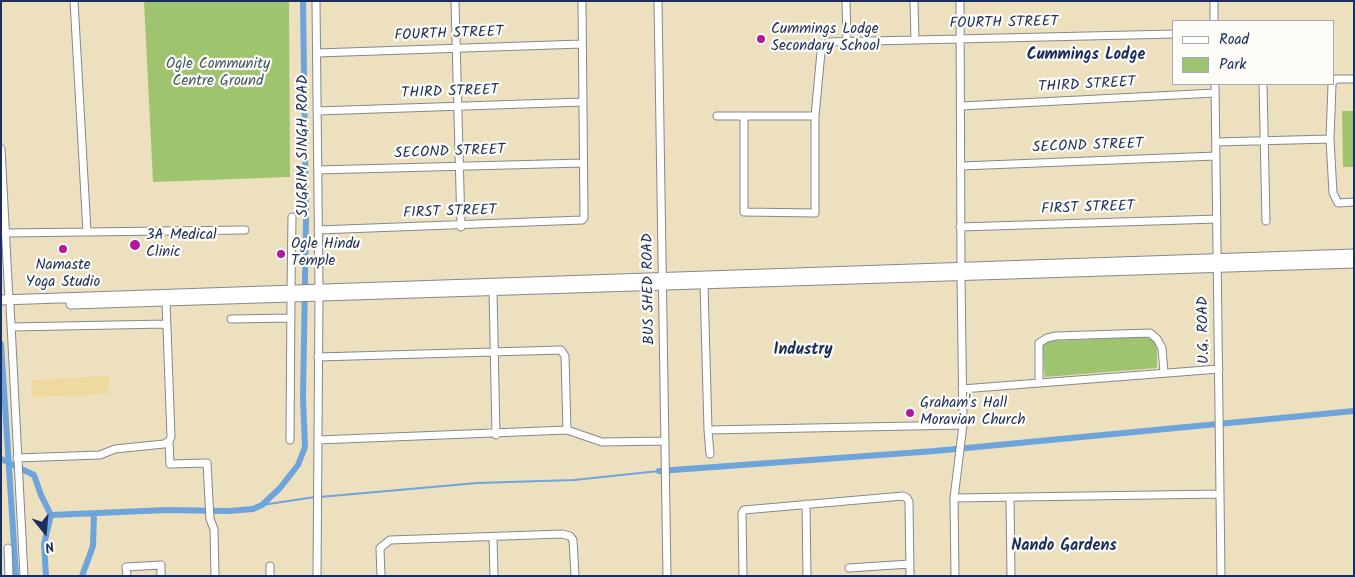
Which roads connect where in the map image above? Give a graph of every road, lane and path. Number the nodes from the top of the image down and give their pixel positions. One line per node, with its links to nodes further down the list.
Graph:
1 (74, 1): 48 (street)
2 (316, 1): 17 (street, SUGRIM SINGH ROAD)
3 (455, 1): 16 (street)
4 (582, 1): 15 (street)
5 (658, 1): 54 (street, BUS SHED ROAD)
6 (846, 1): 14 (street)
7 (914, 1): 13 (street)
8 (960, 1): 12 (street)
9 (1214, 1): 10 (street)
10 (1214, 20)
11 (1172, 34): 12 (street, FOURTH STREET)
12 (960, 39): 13 (street, FOURTH STREET); 25 (street)
13 (916, 40): 14 (street, FOURTH STREET)
14 (847, 41): 30 (street, FOURTH STREET)
15 (582, 44): 16 (street, FOURTH STREET); 24 (street)
16 (456, 48): 17 (street, FOURTH STREET); 26 (street)
17 (317, 53): 27 (street, SUGRIM SINGH ROAD)
18 (1354, 79): 19 (street)
19 (1335, 80)
20 (1215, 85): 23 (street, U.G. ROAD)
21 (1264, 85): 32 (street)
22 (1333, 85): 31 (street)
23 (1216, 93): 25 (street, THIRD STREET); 33 (street, U.G. ROAD)
24 (583, 102): 26 (street, THIRD STREET); 36 (street)
25 (961, 106): 38 (street)
26 (458, 107): 27 (street, THIRD STREET); 37 (street)
27 (317, 111): 39 (street, SUGRIM SINGH ROAD)
28 (717, 116): 29 (street)
29 (744, 116): 30 (street); 30 (street)
30 (815, 116)
31 (1330, 139): 32 (street); 40 (street)
32 (1264, 141): 33 (street); 43 (street)
33 (1216, 142): 35 (street, U.G. ROAD)
34 (1, 150): 49 (street)
35 (1216, 156): 38 (street, SECOND STREET); 42 (street, U.G. ROAD)
36 (583, 162): 37 (street, SECOND STREET); 44 (street, FIRST STREET)
37 (459, 166): 39 (street, SECOND STREET); 44 (street)
38 (961, 166): 45 (street)
39 (318, 170): 47 (street, SUGRIM SINGH ROAD)
40 (1354, 202)
41 (292, 217): 58 (street)
42 (1217, 219): 45 (street, FIRST STREET); 51 (street, U.G. ROAD)
43 (1266, 220)
44 (461, 227): 47 (street, FIRST STREET)
45 (960, 228): 53 (street)
46 (244, 230): 48 (street)
47 (318, 230): 57 (street, SUGRIM SINGH ROAD)
48 (87, 232): 49 (street)
49 (6, 233): 60 (street)
50 (1354, 254): 51 (main road)
51 (1217, 263): 52 (main road); 53 (main road); 67 (street, U.G. ROAD)
52 (1354, 263)
53 (961, 272): 54 (main road); 55 (main road); 70 (street)
54 (664, 281): 55 (main road); 56 (main road); 57 (main road); 78 (street, BUS SHED ROAD)
55 (704, 284): 73 (street)
56 (493, 290): 57 (main road); 65 (street)
57 (318, 293): 58 (main road); 66 (street, SUGRIM SINGH ROAD)
58 (292, 294): 59 (main road); 60 (main road); 61 (street)
59 (166, 301): 60 (main road); 63 (street)
60 (5, 303): 64 (street)
61 (291, 318): 62 (street); 75 (street)
62 (231, 319)
63 (166, 324): 64 (street); 77 (street)
64 (11, 327): 80 (street)
65 (494, 352): 66 (street); 72 (street); 74 (street)
66 (318, 358): 76 (street, SUGRIM SINGH ROAD)
67 (1219, 369): 68 (street); 81 (street, U.G. ROAD)
68 (1164, 373): 69 (street); 69 (street)
69 (1039, 383): 70 (street)
70 (962, 389): 71 (street)
71 (963, 425): 73 (street); 83 (street)
72 (568, 430): 74 (street); 78 (street)
73 (708, 430): 79 (street)
74 (496, 434): 76 (street)
75 (290, 440)
76 (318, 440): 96 (street, SUGRIM SINGH ROAD)
77 (169, 441): 80 (street); 94 (street)
78 (665, 441): 100 (street, BUS SHED ROAD)
79 (710, 454)
80 (17, 458): 91 (street)
81 (1220, 494): 82 (street); 106 (street, U.G. ROAD)
82 (1010, 497): 83 (street); 105 (street)
83 (954, 498): 104 (street)
84 (806, 504): 87 (street); 101 (street); 102 (street)
85 (494, 537): 97 (street); 98 (street); 99 (street)
86 (8, 548): 90 (street)
87 (910, 564): 89 (street); 103 (street)
88 (270, 566): 95 (street)
89 (849, 568)
90 (9, 576)
91 (24, 576)
92 (127, 576): 93 (street)
93 (161, 576)
94 (215, 576)
95 (270, 576)
96 (318, 576)
97 (381, 576)
98 (494, 576)
99 (575, 576)
100 (667, 576)
101 (744, 576)
102 (807, 576)
103 (910, 576)
104 (954, 576)
105 (1011, 576)
106 (1221, 576)

